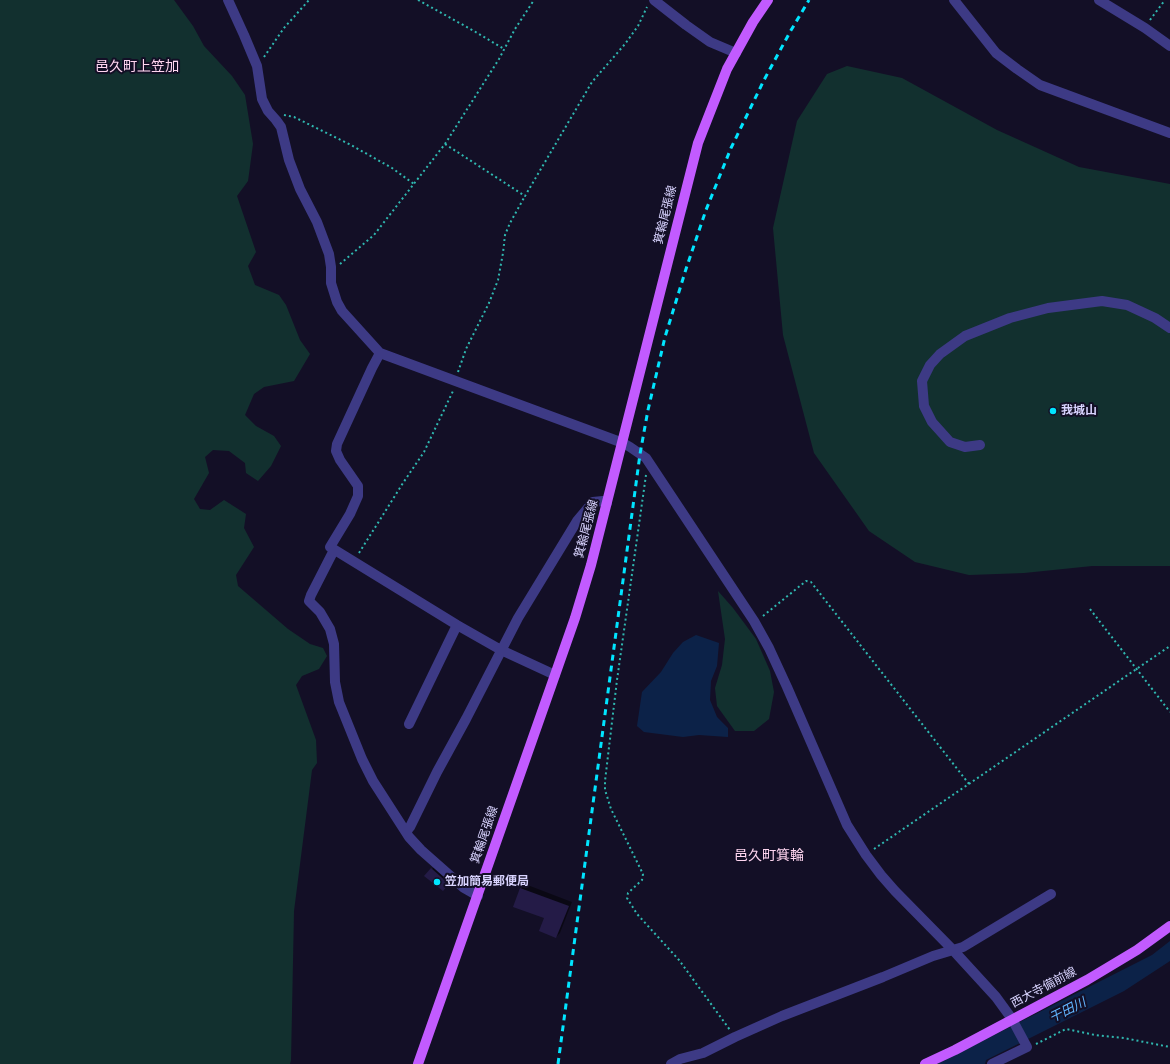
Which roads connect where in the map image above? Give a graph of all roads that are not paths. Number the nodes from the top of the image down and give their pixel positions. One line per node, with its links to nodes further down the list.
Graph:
1 (228, 0): 10 (street)
2 (654, 0): 7 (street)
3 (768, 0): 7 (main road, 箕輪尾張線)
4 (954, 0): 8 (street)
5 (1099, 0): 6 (street)
6 (1170, 46)
7 (736, 53): 11 (main road, 箕輪尾張線)
8 (1170, 133)
9 (1170, 328): 12 (street)
10 (380, 353): 11 (street); 14 (street)
11 (623, 443): 13 (main road, 箕輪尾張線); 23 (street)
12 (980, 445)
13 (607, 503): 16 (street); 17 (main road, 箕輪尾張線)
14 (334, 550): 15 (street); 19 (street)
15 (457, 625): 16 (street); 18 (street)
16 (501, 650): 17 (street); 19 (street)
17 (555, 676): 21 (main road, 箕輪尾張線)
18 (409, 724)
19 (406, 832): 21 (street)
20 (1051, 894): 23 (street)
21 (478, 896): 25 (main road, 箕輪尾張線)
22 (1170, 926): 24 (main road, 西大寺備前線)
23 (953, 950): 24 (street); 26 (street)
24 (1013, 1021): 27 (main road, 西大寺備前線); 28 (street)
25 (418, 1064)
26 (671, 1064)
27 (925, 1064)
28 (992, 1064)

